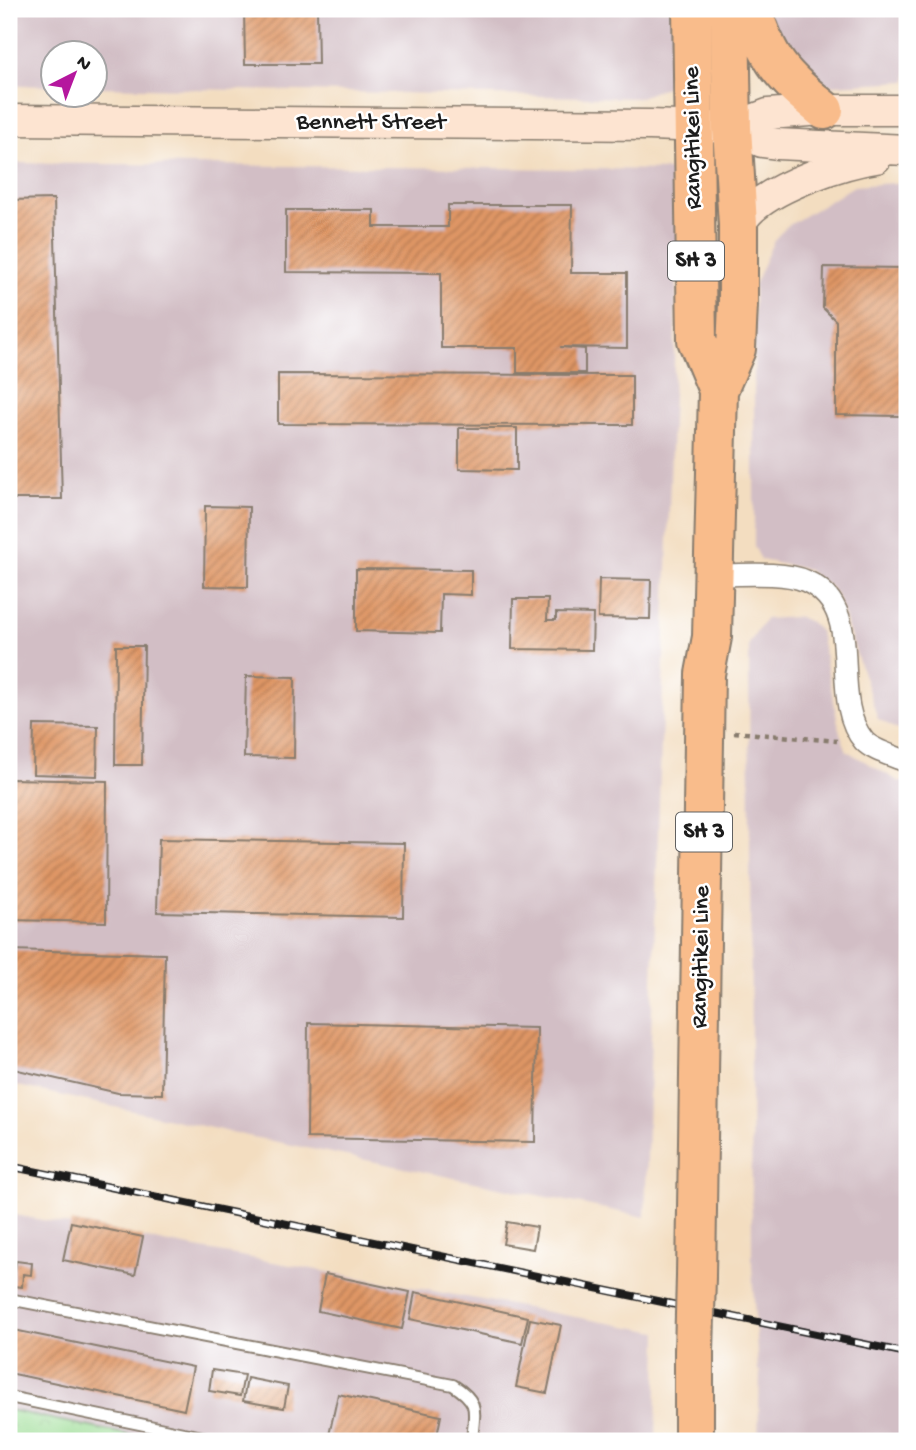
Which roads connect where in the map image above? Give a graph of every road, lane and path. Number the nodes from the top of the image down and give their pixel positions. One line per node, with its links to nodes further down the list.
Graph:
1 (692, 9): 7 (highway, Rangitikei Line / SH 3)
2 (730, 9): 8 (highway, Rangitikei Line / SH 3)
3 (752, 9): 4 (highway)
4 (824, 110): 5 (street); 8 (street)
5 (907, 110)
6 (9, 120): 7 (street, Bennett Street)
7 (694, 127): 8 (street, Bennett Street); 11 (highway, Rangitikei Line / SH 3)
8 (732, 128): 9 (street); 10 (highway, Rangitikei Line / SH 3)
9 (907, 152): 10 (street)
10 (738, 225): 11 (highway, Rangitikei Line / SH 3)
11 (718, 390): 12 (highway, Rangitikei Line / SH 3)
12 (715, 575): 13 (highway, Rangitikei Line / SH 3); 14 (street)
13 (706, 729): 14 (path); 20 (highway, Rangitikei Line / SH 3, bridge)
14 (866, 743): 15 (street)
15 (907, 762)
16 (9, 1299): 19 (lane)
17 (9, 1397): 18 (lane)
18 (222, 1441)
19 (472, 1441)
20 (694, 1441)

